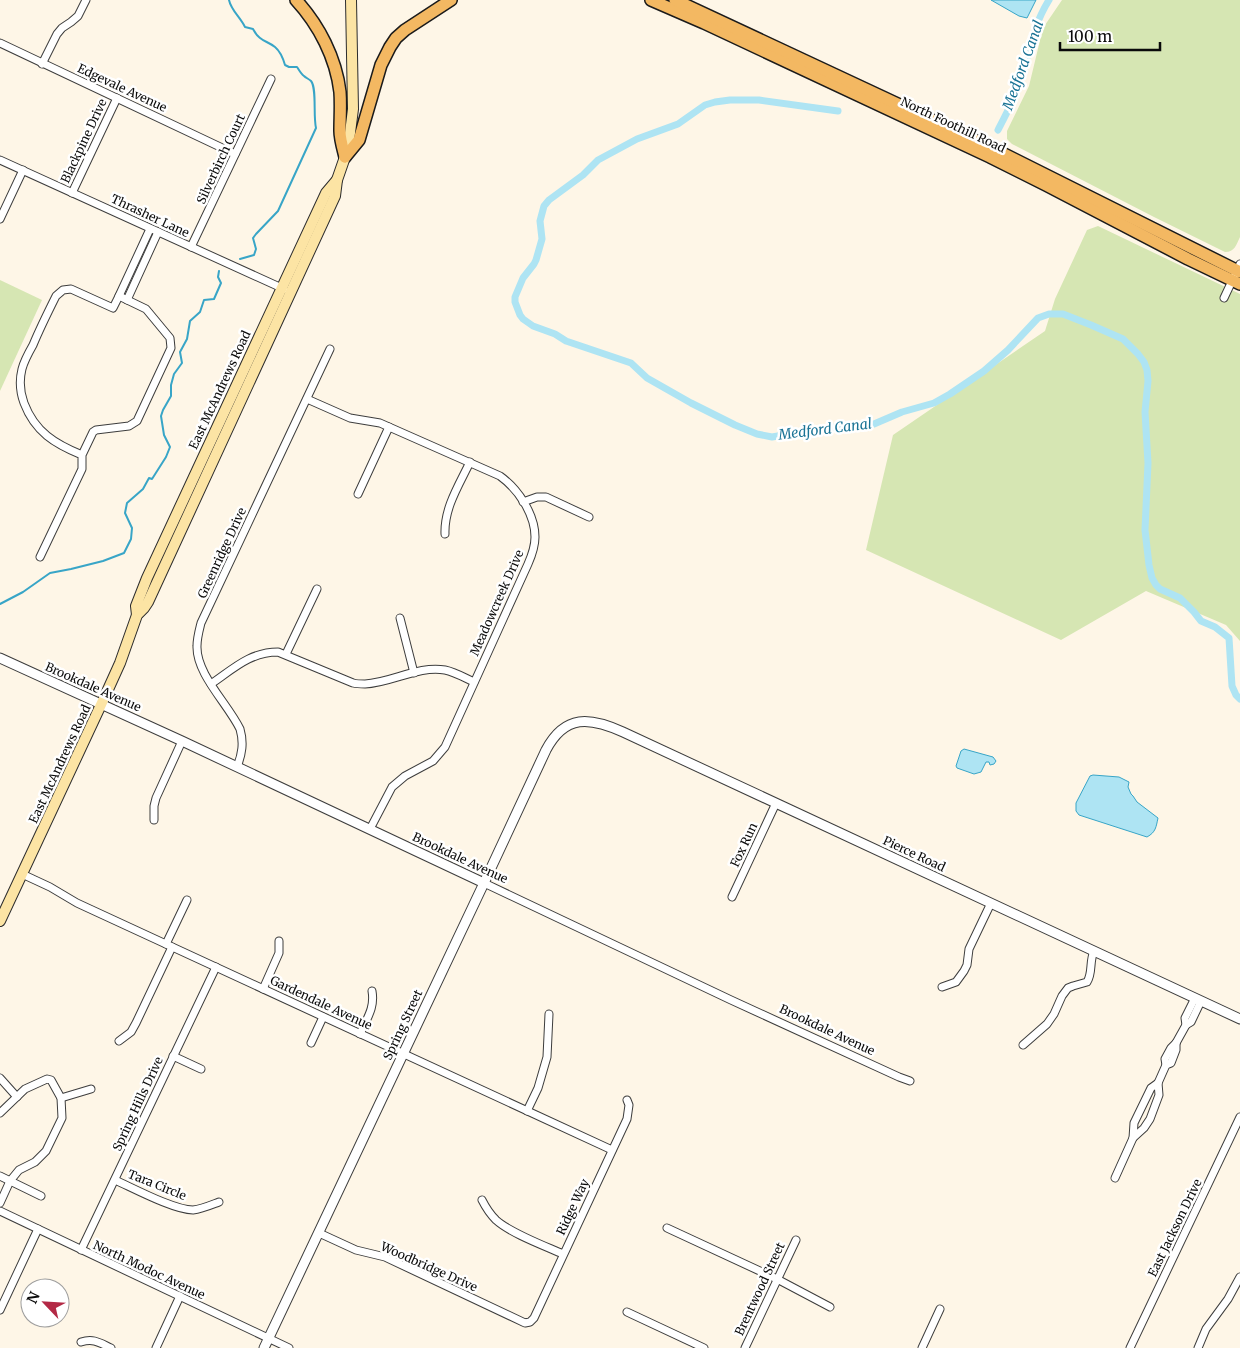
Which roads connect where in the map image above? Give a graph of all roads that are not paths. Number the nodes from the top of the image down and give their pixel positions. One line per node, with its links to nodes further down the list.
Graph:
1 (86, 0): 8 (street)
2 (296, 0): 12 (main road)
3 (351, 0): 12 (main road, East McAndrews Road)
4 (451, 0): 12 (main road)
5 (650, 0): 21 (main road, North Foothill Road)
6 (675, 0): 21 (main road, North Foothill Road)
7 (0, 43): 8 (street, Edgevale Avenue)
8 (42, 64): 10 (street, Edgevale Avenue)
9 (271, 79): 11 (street, Silverbirch Court)
10 (117, 98): 11 (street, Edgevale Avenue); 16 (street, Blackpine Drive)
11 (235, 154): 20 (street, Silverbirch Court)
12 (345, 157): 15 (main road, East McAndrews Road)
13 (0, 160): 14 (street, Thrasher Lane)
14 (23, 170): 16 (street, Thrasher Lane); 17 (street)
15 (337, 180): 22 (main road, East McAndrews Road); 23 (main road, East McAndrews Road)
16 (72, 192): 18 (street, Thrasher Lane)
17 (0, 219)
18 (150, 229): 19 (street, Thrasher Lane); 24 (street)
19 (158, 232): 20 (street, Thrasher Lane); 26 (street)
20 (191, 248): 22 (street, Thrasher Lane)
21 (1238, 274): 25 (street)
22 (281, 288): 23 (street, Thrasher Lane); 38 (main road, East McAndrews Road)
23 (292, 292): 38 (main road, East McAndrews Road)
24 (119, 296): 26 (street); 30 (street)
25 (1224, 298)
26 (127, 300): 30 (street)
27 (330, 349): 28 (street, Greenridge Drive)
28 (307, 399): 29 (street, Meadowcreek Drive); 44 (street, Greenridge Drive)
29 (389, 427): 31 (street, Meadowcreek Drive); 32 (street)
30 (82, 456): 36 (street)
31 (470, 462): 33 (street, Meadowcreek Drive); 35 (street)
32 (358, 494)
33 (524, 502): 34 (street); 43 (street, Meadowcreek Drive)
34 (589, 517)
35 (445, 534)
36 (40, 557)
37 (317, 589): 40 (street)
38 (138, 615): 45 (main road, East McAndrews Road)
39 (400, 618): 42 (street)
40 (286, 654): 42 (street); 44 (street)
41 (0, 658): 45 (street, Brookdale Avenue)
42 (414, 673): 43 (street)
43 (474, 682): 51 (street, Meadowcreek Drive)
44 (211, 684): 48 (street, Greenridge Drive)
45 (102, 705): 47 (street, Brookdale Avenue); 52 (main road, East McAndrews Road)
46 (576, 723): 49 (street, Pierce Road); 53 (street, Spring Street)
47 (182, 741): 48 (street, Brookdale Avenue); 50 (street)
48 (237, 767): 51 (street, Brookdale Avenue)
49 (776, 803): 54 (street, Fox Run); 56 (street, Pierce Road)
50 (154, 820)
51 (370, 829): 53 (street, Brookdale Avenue)
52 (22, 874): 57 (main road, East McAndrews Road); 59 (street, Gardendale Avenue)
53 (484, 883): 73 (street, Spring Street); 77 (street, Brookdale Avenue)
54 (732, 897)
55 (187, 900): 59 (street)
56 (991, 904): 60 (street, Pierce Road); 62 (street)
57 (0, 921)
58 (278, 941): 63 (street)
59 (169, 945): 61 (street, Gardendale Avenue); 70 (street)
60 (1094, 951): 65 (street, Pierce Road); 72 (street)
61 (216, 967): 63 (street, Gardendale Avenue); 74 (street, Spring Hills Drive)
62 (942, 987)
63 (263, 989): 67 (street, Gardendale Avenue)
64 (372, 991): 69 (street)
65 (1198, 1000): 68 (street, Pierce Road); 78 (street)
66 (549, 1014): 83 (street)
67 (323, 1016): 69 (street, Gardendale Avenue); 71 (street)
68 (1240, 1020)
69 (360, 1034): 73 (street, Gardendale Avenue)
70 (119, 1041)
71 (311, 1043)
72 (1023, 1046)
73 (404, 1054): 83 (street, Gardendale Avenue); 99 (street, Spring Street)
74 (173, 1056): 75 (street); 90 (street, Spring Hills Drive)
75 (202, 1069)
76 (0, 1078): 80 (street)
77 (910, 1081)
78 (1158, 1083): 86 (street); 86 (street)
79 (92, 1089): 81 (street)
80 (17, 1097): 81 (street); 84 (street)
81 (61, 1098): 91 (street)
82 (627, 1100): 87 (street, Ridge Way)
83 (527, 1111): 87 (street, Gardendale Avenue)
84 (0, 1113)
85 (1240, 1117): 120 (street, East Jackson Drive)
86 (1133, 1138): 89 (street)
87 (612, 1150): 102 (street, Ridge Way)
88 (0, 1176): 91 (street)
89 (1115, 1178)
90 (114, 1180): 94 (street, Tara Circle); 101 (street, Spring Hills Drive)
91 (10, 1181): 92 (street); 95 (street)
92 (41, 1196)
93 (482, 1200): 102 (street)
94 (220, 1202)
95 (0, 1203)
96 (0, 1211): 98 (street, North Modoc Avenue)
97 (667, 1228): 104 (street)
98 (38, 1229): 101 (street, North Modoc Avenue); 108 (street)
99 (319, 1233): 110 (street, Woodbridge Drive); 111 (street, Spring Street)
100 (796, 1240): 104 (street, Brentwood Street)
101 (81, 1250): 105 (street, North Modoc Avenue)
102 (563, 1254): 110 (street, Ridge Way)
103 (1240, 1277): 121 (street)
104 (778, 1279): 106 (street); 119 (street, Brentwood Street)
105 (180, 1296): 111 (street, North Modoc Avenue); 115 (street)
106 (830, 1307)
107 (940, 1309): 113 (street)
108 (0, 1310)
109 (627, 1312): 118 (street)
110 (530, 1322)
111 (268, 1338): 116 (street, Spring Street); 117 (street, North Modoc Avenue)
112 (81, 1342): 114 (street)
113 (922, 1347)
114 (111, 1348)
115 (156, 1348)
116 (264, 1348)
117 (289, 1348)
118 (704, 1348)
119 (745, 1348)
120 (1130, 1348)
121 (1198, 1348)

